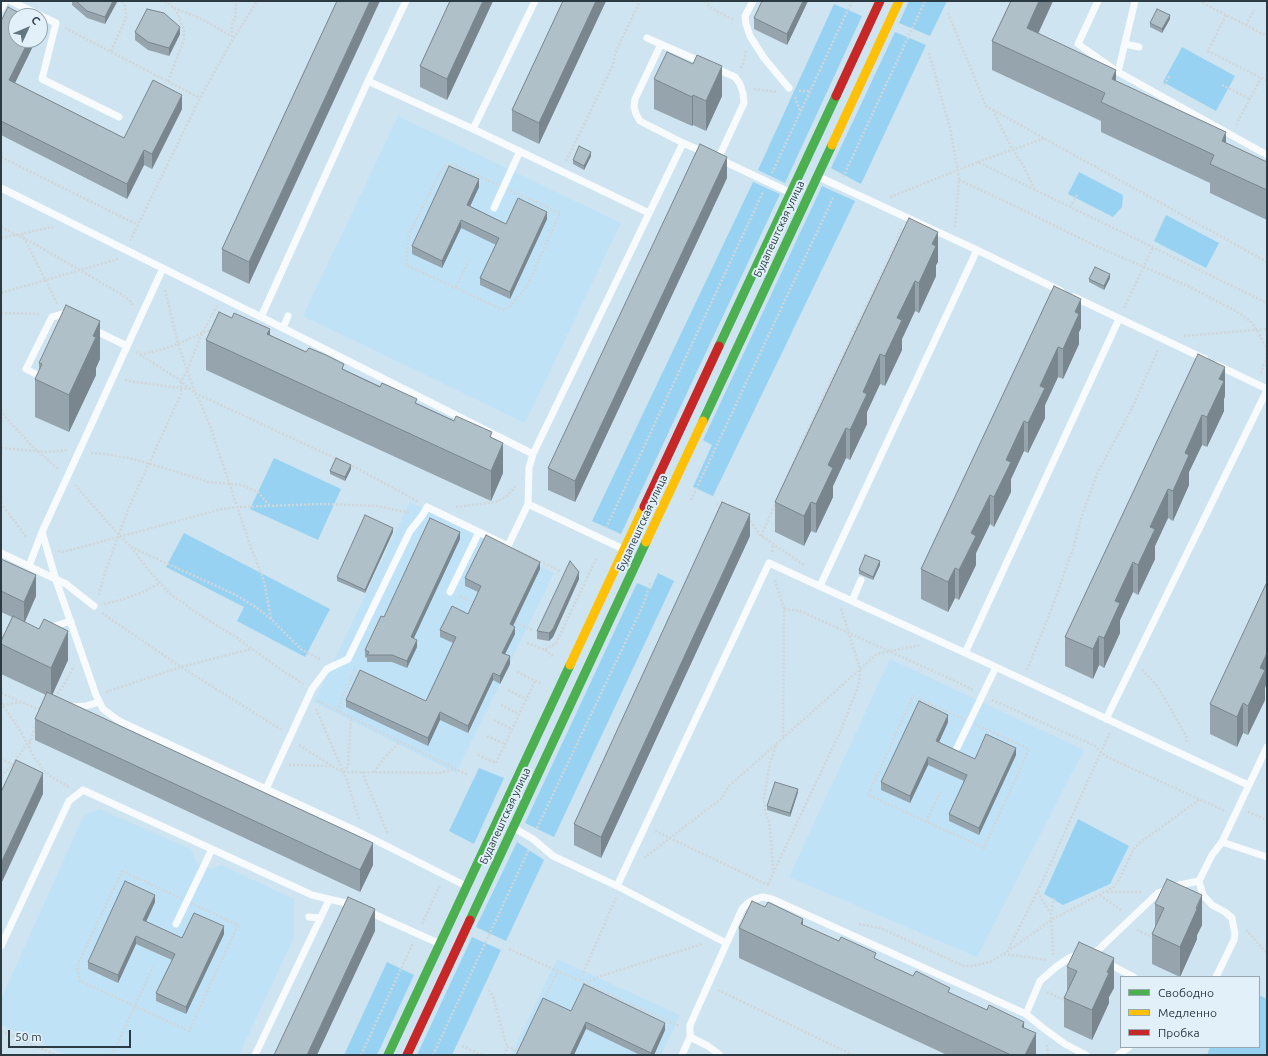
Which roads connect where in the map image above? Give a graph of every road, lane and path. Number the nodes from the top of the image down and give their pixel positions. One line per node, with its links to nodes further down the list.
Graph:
1 (5, 1): 20 (lane)
2 (11, 1): 24 (lane)
3 (122, 1): 34 (path)
4 (165, 1): 19 (path)
5 (236, 1): 29 (path)
6 (257, 1): 29 (path)
7 (406, 1): 40 (lane)
8 (535, 1): 51 (lane)
9 (640, 1): 62 (path)
10 (705, 1): 25 (path)
11 (753, 1): 25 (lane)
12 (852, 1): 49 (path)
13 (880, 1): 63 (street, Будапештская улица)
14 (899, 1): 63 (street, Будапештская улица)
15 (925, 1): 66 (path)
16 (1098, 1): 36 (lane)
17 (1135, 1): 32 (lane)
18 (1199, 1): 23 (path)
19 (174, 8): 29 (path); 39 (path)
20 (1, 9)
21 (1254, 10): 26 (path)
22 (948, 13): 48 (path)
23 (1226, 15): 26 (path); 38 (path)
24 (56, 23): 34 (path); 50 (lane)
25 (746, 24): 27 (lane)
26 (1246, 25): 28 (path)
27 (750, 36): 37 (path); 44 (lane)
28 (1267, 36)
29 (232, 37): 46 (path)
30 (647, 38): 31 (lane)
31 (661, 44): 37 (lane); 54 (lane)
32 (1125, 44): 33 (lane); 36 (lane)
33 (1139, 47)
34 (111, 52): 39 (path)
35 (929, 53): 61 (path)
36 (1118, 72): 52 (lane)
37 (735, 77): 43 (lane)
38 (1261, 78): 41 (path); 47 (path)
39 (168, 81): 46 (path)
40 (368, 81): 51 (lane); 104 (lane)
41 (1267, 81)
42 (1222, 86): 47 (path)
43 (742, 88): 45 (path); 59 (lane)
44 (789, 88): 49 (path)
45 (779, 92)
46 (200, 98): 78 (path)
47 (1250, 100): 52 (path)
48 (993, 110): 53 (path); 55 (path)
49 (801, 112): 65 (path)
50 (119, 117)
51 (473, 128): 56 (lane)
52 (1231, 135): 57 (lane)
53 (1045, 138): 55 (path); 89 (path)
54 (683, 143): 59 (lane); 75 (lane)
55 (1013, 150): 60 (path); 69 (path)
56 (520, 151): 62 (lane); 67 (lane)
57 (1267, 155)
58 (1, 157): 78 (path)
59 (718, 159): 65 (lane)
60 (978, 162): 61 (path); 69 (path)
61 (958, 170): 64 (path); 72 (path)
62 (561, 171): 75 (lane)
63 (809, 173): 66 (lane); 71 (street, Будапештская улица); 71 (street, Будапештская улица)
64 (959, 180): 84 (path); 90 (path)
65 (768, 182): 71 (lane); 151 (path)
66 (839, 186): 72 (lane); 136 (path)
67 (504, 187): 74 (lane); 95 (path); 95 (path)
68 (1, 188): 77 (lane)
69 (1035, 190): 73 (path)
70 (1078, 193): 73 (path)
71 (798, 196): 158 (street, Будапештская улица); 158 (street, Будапештская улица)
72 (875, 203): 84 (lane)
73 (1070, 207): 85 (path)
74 (494, 208)
75 (649, 213): 131 (lane)
76 (905, 220): 150 (path)
77 (67, 221): 80 (path); 86 (lane)
78 (138, 226): 86 (path)
79 (1, 227): 81 (path)
80 (22, 234): 81 (path); 83 (path)
81 (16, 235): 82 (path); 83 (path)
82 (1, 238)
83 (25, 239): 92 (path); 94 (path)
84 (954, 239): 87 (lane)
85 (1153, 247): 90 (path); 98 (path)
86 (126, 250): 91 (lane); 92 (path)
87 (977, 250): 105 (lane); 168 (lane)
88 (470, 258): 95 (path)
89 (1267, 262)
90 (1144, 267): 105 (path); 110 (path)
91 (163, 268): 93 (lane); 97 (lane)
92 (79, 270): 94 (path); 101 (path)
93 (158, 278): 101 (lane); 114 (path)
94 (46, 280): 96 (path); 100 (path)
95 (456, 288)
96 (1, 293)
97 (222, 298): 104 (lane); 112 (path)
98 (1267, 303)
99 (1, 313): 103 (path)
100 (63, 314): 103 (lane); 106 (lane)
101 (141, 316): 115 (lane)
102 (288, 316): 108 (lane)
103 (52, 317): 120 (lane)
104 (261, 317): 108 (lane)
105 (1119, 319): 113 (lane); 189 (lane)
106 (77, 321)
107 (84, 325): 115 (lane)
108 (283, 328): 131 (lane)
109 (1267, 329): 110 (path)
110 (1257, 330): 113 (path); 122 (path)
111 (214, 332): 112 (path)
112 (202, 333): 114 (path); 118 (path)
113 (1163, 339): 122 (lane)
114 (178, 344): 117 (path); 118 (path)
115 (127, 346): 117 (path); 119 (lane)
116 (1157, 354): 198 (path)
117 (139, 355): 121 (path)
118 (187, 371): 121 (path); 126 (path)
119 (114, 376): 123 (path); 130 (lane)
120 (43, 378)
121 (181, 382): 123 (path); 124 (path)
122 (1258, 384): 125 (lane)
123 (181, 388): 124 (path); 132 (path)
124 (190, 389): 126 (path)
125 (1267, 389): 220 (lane)
126 (194, 393): 135 (path); 142 (path)
127 (1, 410): 129 (path)
128 (1, 448): 129 (path)
129 (38, 451): 130 (path); 134 (path)
130 (78, 452): 132 (path); 134 (lane)
131 (533, 454): 133 (lane)
132 (150, 464): 135 (path); 149 (path)
133 (529, 468): 138 (lane); 144 (path)
134 (67, 477): 147 (lane); 149 (path)
135 (229, 484): 140 (path); 141 (path)
136 (691, 500)
137 (1, 503): 153 (path)
138 (528, 504): 151 (lane); 154 (lane)
139 (716, 504): 143 (path)
140 (269, 505): 141 (path); 145 (path)
141 (236, 507): 149 (path); 175 (path)
142 (427, 507): 144 (lane); 145 (lane)
143 (722, 507)
144 (438, 513): 148 (lane)
145 (422, 516): 192 (lane)
146 (743, 517): 150 (path)
147 (42, 532): 153 (lane); 156 (lane)
148 (479, 532): 154 (lane); 169 (lane)
149 (120, 536): 155 (path); 156 (path); 173 (path)
150 (761, 536): 152 (path)
151 (601, 538): 158 (lane)
152 (773, 545): 160 (path); 162 (path)
153 (37, 546): 161 (lane)
154 (508, 546): 163 (path)
155 (131, 547): 167 (path); 175 (path)
156 (47, 550): 164 (lane)
157 (1, 553): 161 (lane)
158 (632, 553): 262 (street, Будапештская улица); 262 (street, Будапештская улица)
159 (597, 557): 186 (path)
160 (769, 563): 168 (lane); 174 (path); 263 (lane)
161 (29, 566): 164 (lane)
162 (807, 569)
163 (560, 571)
164 (56, 580): 173 (lane); 177 (lane)
165 (861, 580): 171 (lane)
166 (650, 581): 264 (path)
167 (160, 583): 173 (path); 185 (path)
168 (820, 586): 170 (lane)
169 (450, 592): 172 (path)
170 (838, 594): 171 (lane); 182 (path)
171 (852, 601): 183 (lane)
172 (477, 604)
173 (94, 606): 193 (path)
174 (784, 609): 182 (path); 228 (path)
175 (271, 619): 192 (path)
176 (511, 620): 179 (path)
177 (71, 621): 178 (lane); 187 (lane)
178 (44, 628)
179 (532, 630)
180 (13, 632): 181 (path)
181 (1, 634)
182 (849, 634): 188 (path); 195 (path)
183 (940, 641): 188 (path); 189 (lane)
184 (527, 643): 186 (path)
185 (252, 649): 193 (path); 201 (path)
186 (545, 650): 190 (path)
187 (81, 651): 207 (path); 210 (lane)
188 (888, 651): 195 (path); 205 (path)
189 (965, 653): 194 (lane)
190 (556, 658)
191 (358, 664): 215 (path)
192 (332, 666): 201 (lane)
193 (181, 667): 204 (path); 225 (path)
194 (996, 667): 205 (lane); 220 (lane)
195 (860, 670): 228 (path); 272 (path)
196 (1141, 670): 237 (path)
197 (517, 672): 199 (path)
198 (1025, 674)
199 (535, 681): 200 (path); 208 (path)
200 (543, 685)
201 (312, 689): 206 (lane)
202 (508, 690): 208 (path)
203 (1, 693): 209 (path)
204 (99, 694)
205 (982, 695): 222 (lane); 238 (path)
206 (308, 696): 215 (path); 226 (lane); 246 (path)
207 (54, 698)
208 (526, 699): 217 (path)
209 (22, 702): 211 (path); 213 (path)
210 (99, 702): 214 (lane); 254 (lane)
211 (2, 704): 232 (path)
212 (501, 705): 217 (path)
213 (39, 708): 214 (path); 216 (path)
214 (64, 708)
215 (337, 710): 218 (path)
216 (38, 714)
217 (519, 714): 224 (path)
218 (351, 717): 230 (path); 246 (path)
219 (38, 719): 229 (path)
220 (1106, 719): 223 (lane)
221 (494, 720): 224 (path)
222 (970, 722): 236 (lane); 261 (path); 261 (path)
223 (1114, 722): 238 (path); 253 (lane)
224 (512, 729): 233 (path)
225 (281, 730)
226 (290, 736): 242 (lane); 243 (path)
227 (487, 736): 233 (path)
228 (783, 738): 231 (path)
229 (31, 740): 232 (path); 235 (path)
230 (400, 742): 245 (path); 248 (path)
231 (777, 743): 266 (path); 272 (path)
232 (27, 744): 235 (path); 241 (path)
233 (505, 744): 239 (path)
234 (1267, 747): 253 (lane)
235 (29, 748): 252 (path)
236 (957, 748)
237 (1189, 751)
238 (1101, 752): 257 (path); 279 (path)
239 (478, 755)
240 (1, 758): 241 (path)
241 (12, 764): 244 (path); 251 (path)
242 (277, 765): 243 (path); 254 (lane)
243 (331, 766): 246 (path)
244 (20, 769)
245 (456, 769): 248 (path); 250 (path)
246 (344, 772): 247 (path); 265 (path)
247 (362, 772): 248 (path); 269 (path)
248 (374, 772)
249 (43, 775): 252 (path)
250 (468, 775)
251 (1, 776)
252 (50, 776): 255 (path)
253 (1248, 785): 258 (lane)
254 (266, 789): 265 (lane)
255 (81, 792): 268 (lane); 298 (lane)
256 (940, 792): 261 (path)
257 (1200, 799): 259 (path); 280 (path)
258 (1238, 807): 259 (lane); 260 (path)
259 (1235, 815): 267 (lane)
260 (1267, 820)
261 (926, 822)
262 (505, 824): 276 (lane); 278 (street, Будапештская улица); 278 (street, Будапештская улица)
263 (645, 826): 266 (path); 273 (lane)
264 (537, 829)
265 (363, 834): 269 (lane)
266 (669, 838): 273 (path); 275 (path)
267 (1222, 842): 271 (lane); 274 (lane)
268 (212, 849): 284 (lane); 285 (lane)
269 (394, 850): 278 (lane)
270 (529, 850): 333 (path)
271 (1267, 857)
272 (774, 871): 275 (path)
273 (624, 872): 276 (lane)
274 (1199, 881): 281 (lane); 290 (lane)
275 (768, 884): 277 (path)
276 (619, 887): 295 (lane); 311 (path)
277 (774, 888)
278 (474, 890): 299 (street, Будапештская улица); 299 (street, Будапештская улица)
279 (1038, 892): 286 (path); 302 (path)
280 (1107, 892): 281 (path); 282 (path)
281 (1158, 893): 289 (lane)
282 (1100, 895): 289 (path); 291 (path)
283 (1054, 898): 286 (path)
284 (329, 900): 288 (lane); 299 (lane)
285 (187, 901): 293 (lane); 318 (path); 318 (path)
286 (1051, 914): 291 (path)
287 (309, 917): 288 (lane)
288 (320, 918): 329 (lane)
289 (1132, 918): 294 (lane)
290 (1232, 918): 303 (path); 310 (lane)
291 (1051, 920): 302 (path); 305 (path)
292 (854, 923): 304 (path)
293 (176, 924)
294 (1125, 924): 296 (path); 301 (lane)
295 (718, 939): 297 (lane); 312 (path)
296 (1159, 940)
297 (726, 943): 319 (lane); 320 (lane)
298 (1, 946)
299 (447, 947): 331 (street, Будапештская улица); 332 (street, Будапештская улица)
300 (509, 949): 308 (path)
301 (1097, 951): 305 (lane); 309 (lane)
302 (1007, 952): 304 (path)
303 (1267, 953)
304 (1004, 954): 305 (path)
305 (1056, 964): 313 (lane)
306 (153, 967): 318 (path)
307 (401, 969): 330 (path)
308 (558, 970): 311 (path); 317 (path)
309 (1132, 976)
310 (1216, 976)
311 (580, 980): 312 (path)
312 (585, 983): 320 (path)
313 (1037, 987): 316 (path); 319 (lane)
314 (489, 990): 325 (path)
315 (717, 990): 338 (path)
316 (1070, 1003)
317 (542, 1004)
318 (134, 1006): 328 (path)
319 (1026, 1014): 339 (lane)
320 (690, 1026): 322 (lane)
321 (1, 1031): 327 (path)
322 (690, 1037): 336 (lane); 337 (lane)
323 (522, 1044): 325 (path)
324 (462, 1046): 334 (path)
325 (508, 1046): 335 (path)
326 (1128, 1048): 340 (lane)
327 (56, 1055)
328 (112, 1055)
329 (255, 1055)
330 (361, 1055)
331 (388, 1055)
332 (407, 1055)
333 (433, 1055)
334 (482, 1055)
335 (504, 1055)
336 (682, 1055)
337 (720, 1055)
338 (852, 1055)
339 (1086, 1055)
340 (1118, 1055)

